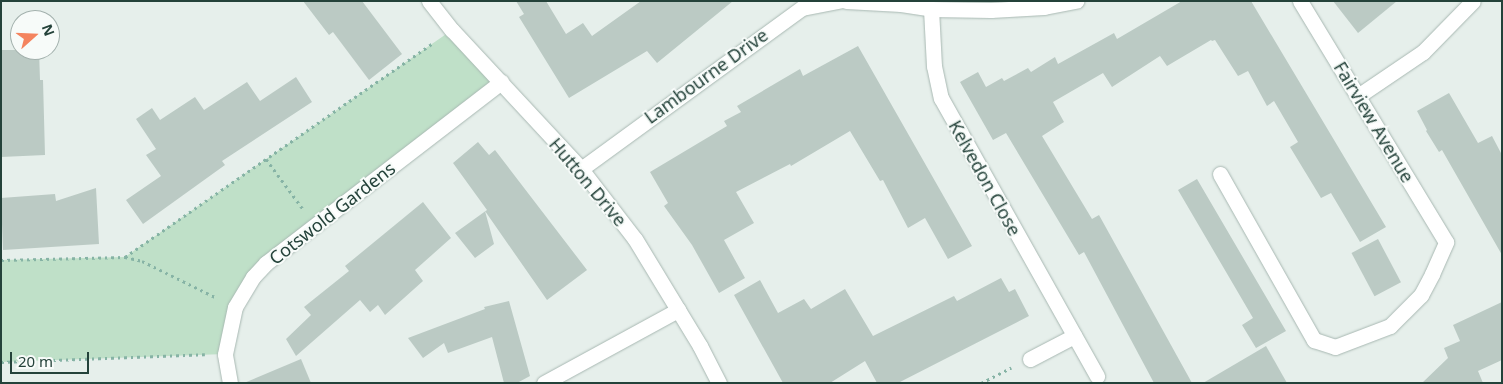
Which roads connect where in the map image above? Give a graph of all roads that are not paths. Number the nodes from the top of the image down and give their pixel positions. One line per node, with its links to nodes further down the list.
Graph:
1 (429, 1): 8 (street, Hutton Drive)
2 (839, 1): 10 (street, Lambourne Drive)
3 (846, 1): 7 (street)
4 (1076, 1): 7 (street)
5 (1300, 1): 9 (street, Fairview Avenue)
6 (1473, 1): 9 (street)
7 (931, 9): 13 (street, Kelvedon Close)
8 (501, 82): 10 (street, Hutton Drive); 16 (street, Cotswold Gardens)
9 (1358, 96): 11 (street, Fairview Avenue)
10 (581, 169): 12 (street, Hutton Drive)
11 (1220, 174)
12 (678, 310): 17 (street); 18 (street, Hutton Drive)
13 (1074, 336): 14 (street); 15 (street, Kelvedon Close)
14 (1030, 359)
15 (1097, 376)
16 (230, 383)
17 (544, 383)
18 (719, 383)

